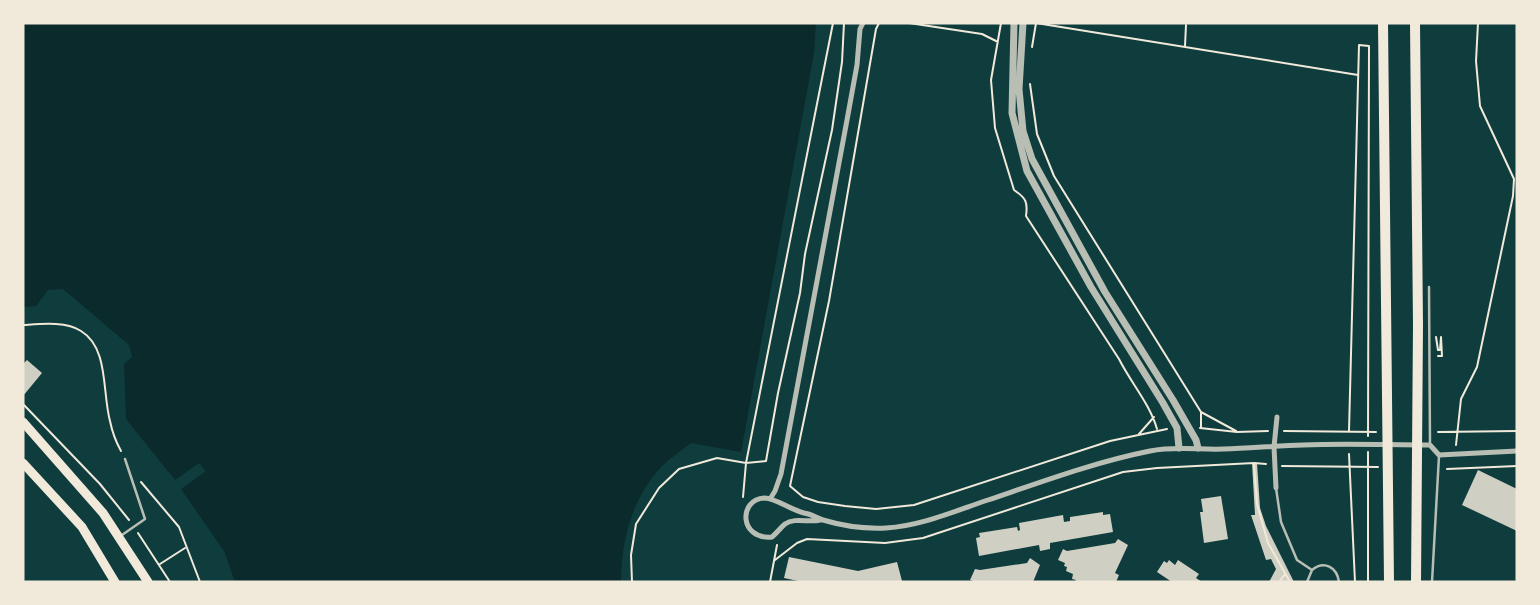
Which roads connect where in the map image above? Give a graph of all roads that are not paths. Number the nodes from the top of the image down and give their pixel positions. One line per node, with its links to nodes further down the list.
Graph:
1 (863, 23): 17 (street)
2 (1019, 23): 10 (street); 11 (street)
3 (1383, 23): 25 (highway)
4 (1415, 23): 26 (highway)
5 (1429, 287): 8 (lane)
6 (1277, 417): 9 (street)
7 (23, 422): 19 (main road)
8 (1430, 445): 9 (street); 13 (street)
9 (1275, 447): 11 (street); 16 (street)
10 (1179, 448): 11 (street); 18 (street)
11 (1198, 448)
12 (1517, 452): 13 (street)
13 (1439, 455): 27 (lane)
14 (125, 458): 19 (lane)
15 (23, 463): 21 (main road)
16 (1276, 488): 20 (lane)
17 (770, 499): 18 (street); 18 (street)
18 (820, 520)
19 (119, 537): 22 (main road)
20 (1312, 569): 23 (lane); 24 (lane)
21 (116, 582)
22 (148, 582)
23 (1307, 582)
24 (1339, 582)
25 (1389, 582)
26 (1416, 582)
27 (1433, 582)

